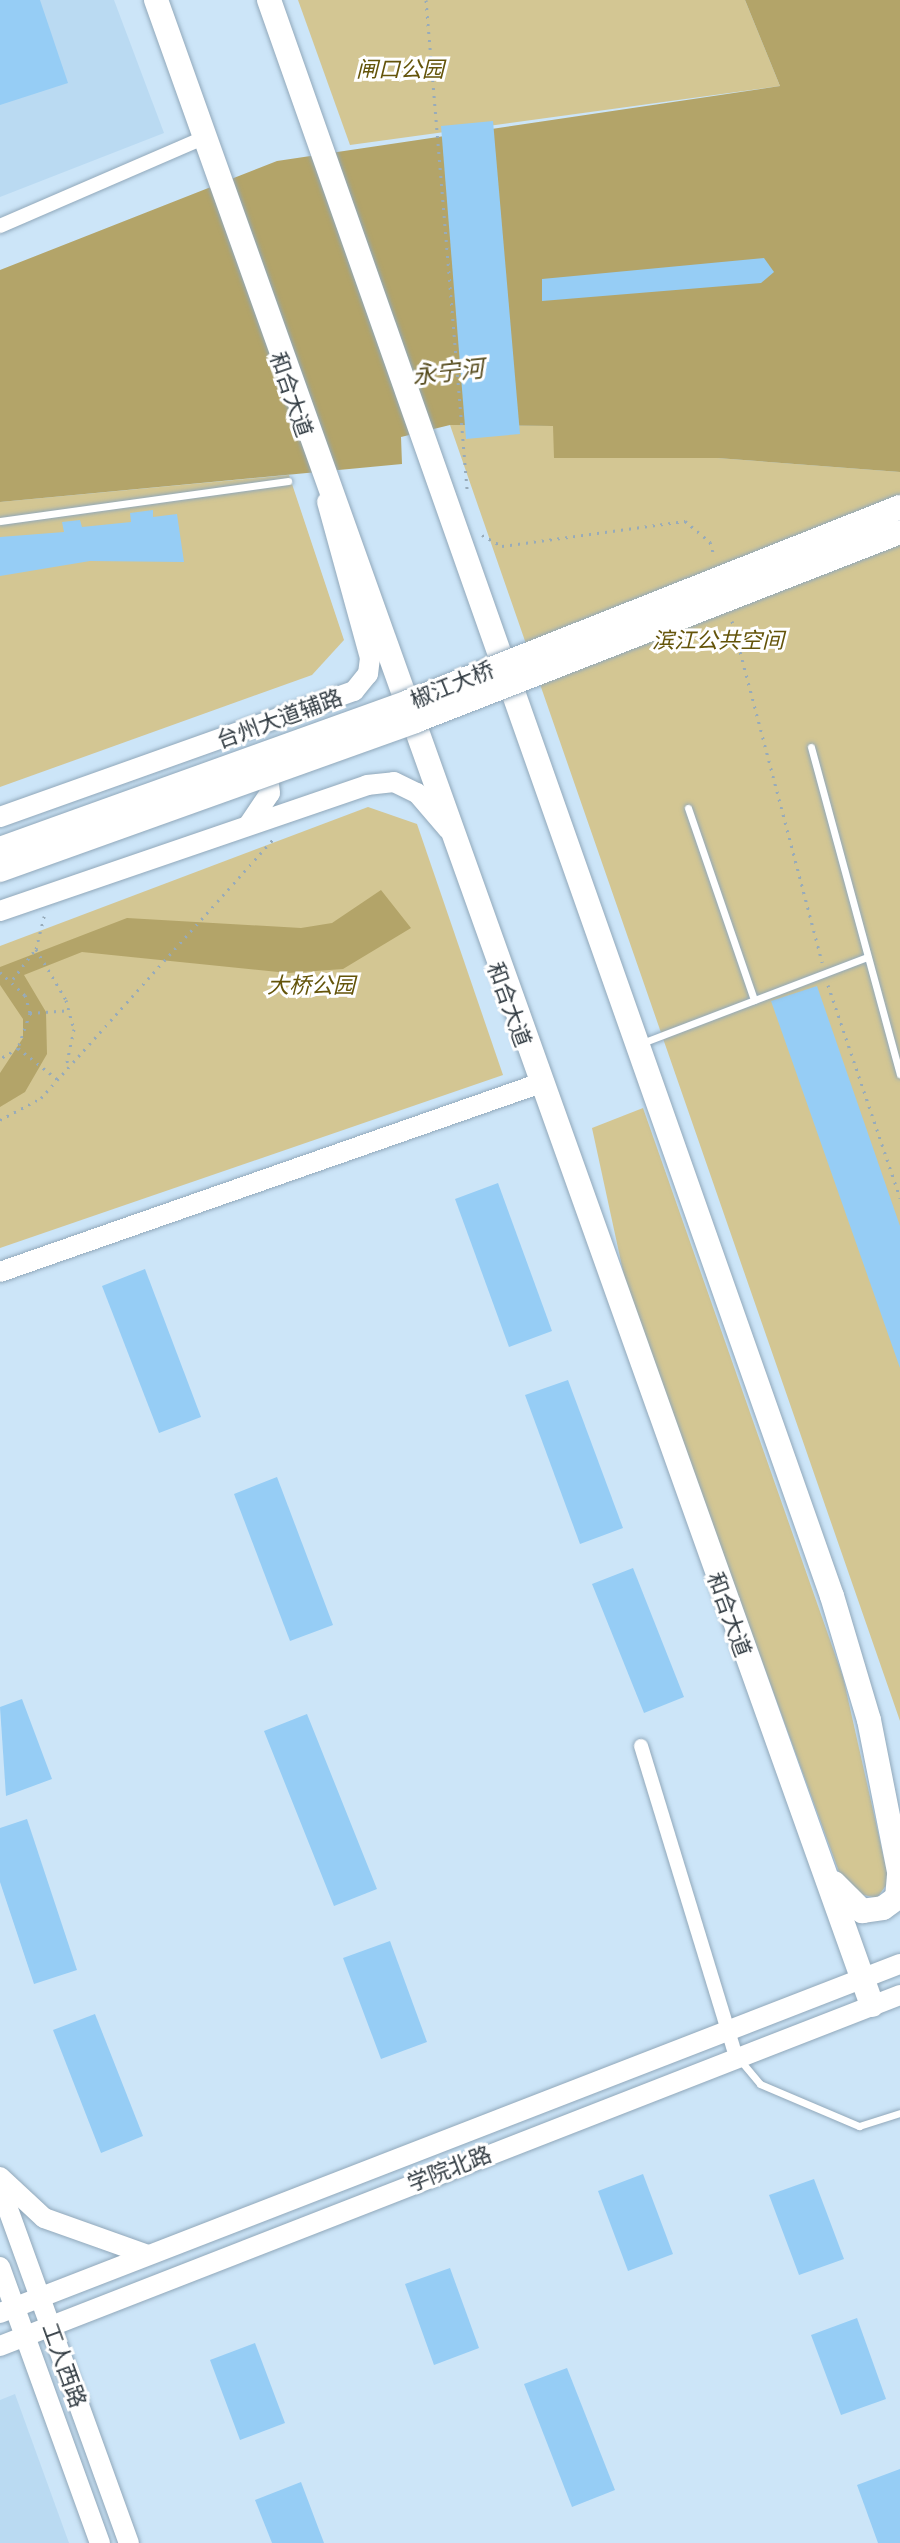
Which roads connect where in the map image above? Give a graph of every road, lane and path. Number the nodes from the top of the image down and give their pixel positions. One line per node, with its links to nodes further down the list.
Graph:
1 (156, 0): 4 (main road, 和合大道)
2 (269, 0): 34 (main road)
3 (426, 0): 8 (path)
4 (203, 138): 5 (street); 7 (main road, 和合大道)
5 (0, 226)
6 (288, 481): 10 (lane)
7 (324, 486): 15 (main road, 台州大道辅路); 21 (main road, 和合大道)
8 (467, 496)
9 (900, 507): 22 (main road, 椒江大桥, bridge)
10 (0, 521)
11 (478, 530): 13 (path)
12 (900, 532): 23 (main road, 椒江大桥, bridge)
13 (717, 568)
14 (728, 608): 29 (path)
15 (220, 739): 19 (main road, 台州大道辅路); 20 (main road)
16 (811, 747): 27 (lane)
17 (302, 807): 20 (main road); 21 (main road); 37 (path)
18 (688, 808): 31 (lane)
19 (0, 817)
20 (246, 827): 24 (main road)
21 (448, 829): 40 (main road, 和合大道)
22 (0, 849)
23 (0, 870)
24 (50, 893): 25 (main road); 26 (path)
25 (0, 911)
26 (36, 949): 30 (path); 32 (path)
27 (867, 957): 29 (lane); 38 (lane)
28 (0, 972): 30 (path)
29 (825, 973): 31 (lane); 42 (path)
30 (13, 979): 33 (path)
31 (754, 1000): 34 (lane)
32 (66, 1010): 33 (path); 37 (path)
33 (31, 1013): 35 (path)
34 (642, 1043): 46 (main road)
35 (19, 1048): 36 (path); 39 (path)
36 (0, 1059)
37 (65, 1069): 39 (path)
38 (900, 1074)
39 (57, 1079): 41 (path)
40 (538, 1084): 43 (main road); 45 (main road, 和合大道)
41 (0, 1120)
42 (900, 1198)
43 (0, 1272)
44 (641, 1746): 51 (street)
45 (823, 1869): 46 (main road); 48 (main road, 和合大道)
46 (900, 1876)
47 (900, 1964): 48 (main road, 学院北路)
48 (863, 1979): 50 (main road, 和合大道); 51 (main road, 学院北路)
49 (900, 1995): 50 (main road, 学院北路)
50 (872, 2005): 52 (main road, 学院北路)
51 (728, 2031): 52 (street); 56 (main road, 学院北路)
52 (736, 2056): 53 (lane); 60 (main road, 学院北路)
53 (900, 2113)
54 (0, 2177): 56 (main road)
55 (0, 2187): 58 (main road, 工人西路)
56 (148, 2255): 58 (main road, 学院北路)
57 (0, 2267): 59 (main road, 工人西路)
58 (39, 2295): 59 (main road, 学院北路); 60 (main road, 工人西路)
59 (7, 2310): 61 (main road, 工人西路)
60 (51, 2324): 61 (main road, 学院北路); 64 (main road, 工人西路)
61 (25, 2335): 62 (main road, 学院北路); 63 (main road, 工人西路)
62 (0, 2346)
63 (100, 2543)
64 (129, 2543)

